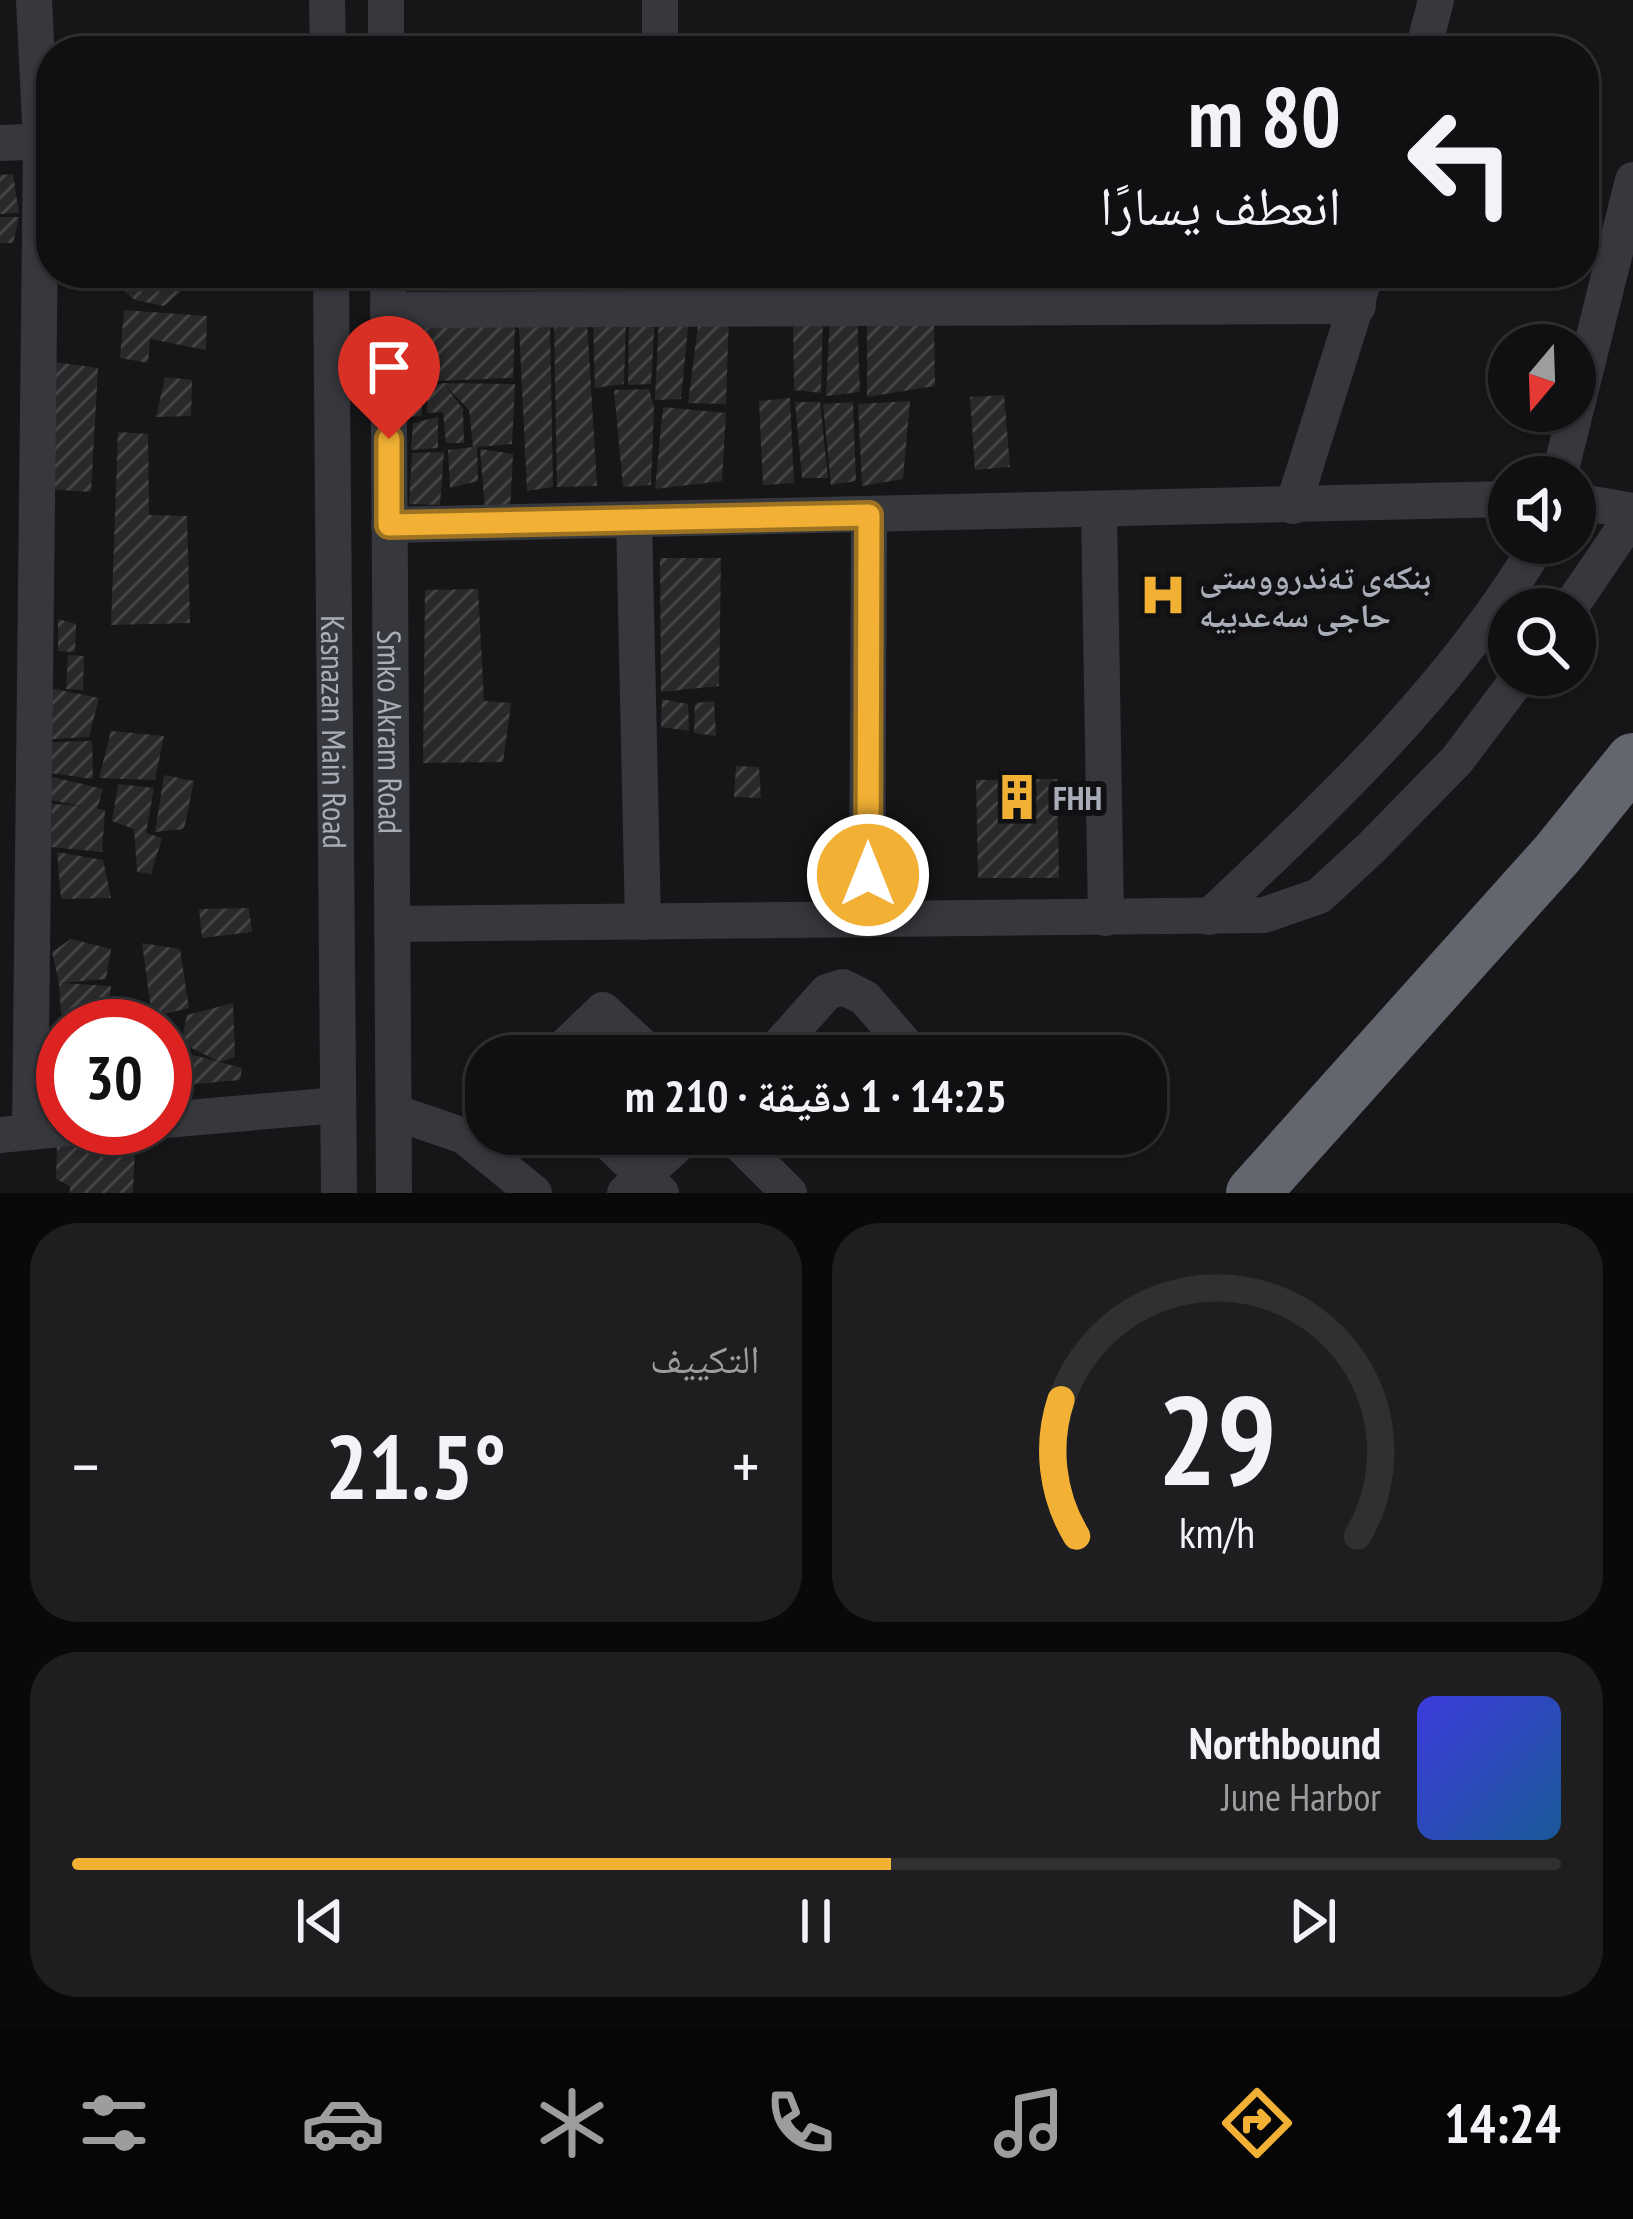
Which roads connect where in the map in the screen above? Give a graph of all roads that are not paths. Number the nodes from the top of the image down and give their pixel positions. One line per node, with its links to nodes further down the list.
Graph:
1 (34, 0): 6 (street)
2 (327, 0): 7 (street)
3 (386, 0): 8 (street)
4 (660, 0): 9 (street)
5 (1436, 0): 10 (street)
6 (37, 36)
7 (328, 36)
8 (386, 36)
9 (660, 36)
10 (1427, 36)
11 (0, 142): 12 (street)
12 (36, 142)
13 (1633, 179): 20 (street)
14 (41, 288): 45 (street)
15 (331, 288): 42 (street, Kasnazan Main Road)
16 (388, 288): 19 (street, Smko Akram Road)
17 (1050, 289): 18 (street); 19 (street)
18 (1362, 289): 23 (street)
19 (388, 310): 28 (street, Smko Akram Road)
20 (1563, 456)
21 (1488, 500): 23 (street)
22 (1596, 505): 25 (street)
23 (1293, 506): 24 (street)
24 (1099, 511): 26 (street); 34 (street)
25 (1633, 513): 30 (street)
26 (869, 515): 27 (street); 35 (street)
27 (634, 520): 28 (street); 36 (street)
28 (389, 525): 37 (street, Smko Akram Road)
29 (1526, 564): 33 (street)
30 (1583, 588)
31 (1505, 696): 33 (street)
32 (1633, 760): 54 (highway)
33 (1209, 917): 34 (street)
34 (1106, 918): 35 (street)
35 (867, 920): 36 (street)
36 (643, 922): 37 (street)
37 (392, 924): 43 (street, Smko Akram Road)
38 (577, 1035): 39 (street)
39 (630, 1035)
40 (789, 1035): 41 (street)
41 (896, 1035)
42 (338, 1105): 44 (street); 50 (street, Kasnazan Main Road)
43 (394, 1112): 51 (street, Smko Akram Road); 52 (street)
44 (192, 1118)
45 (15, 1133)
46 (617, 1155): 49 (street)
47 (672, 1155): 49 (street)
48 (751, 1155): 53 (street)
49 (644, 1188)
50 (339, 1193)
51 (394, 1193)
52 (534, 1193)
53 (789, 1193)
54 (1253, 1193)

